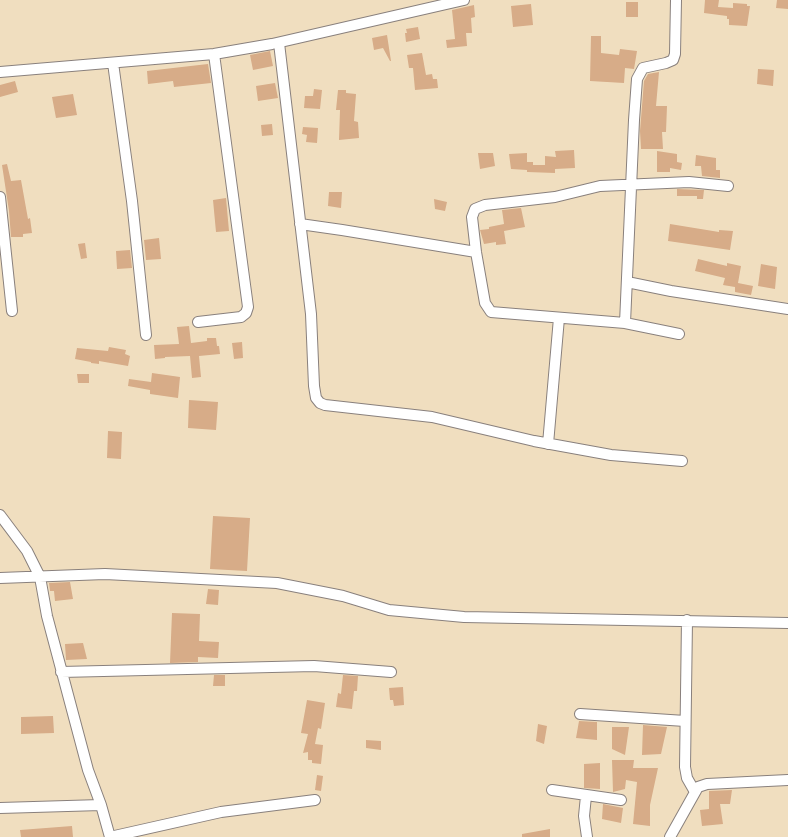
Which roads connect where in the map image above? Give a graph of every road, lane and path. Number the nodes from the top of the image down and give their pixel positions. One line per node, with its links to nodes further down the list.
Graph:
1 (464, 0): 3 (street)
2 (676, 0): 7 (street)
3 (278, 43): 4 (street); 10 (street)
4 (214, 54): 5 (street); 16 (street)
5 (112, 63): 6 (street); 19 (street)
6 (0, 72)
7 (632, 185): 8 (street); 11 (street); 12 (street)
8 (728, 186)
9 (0, 197): 14 (street)
10 (300, 224): 11 (street); 20 (street)
11 (476, 252): 15 (street)
12 (627, 282): 13 (street); 17 (street)
13 (788, 309)
14 (12, 311)
15 (559, 318): 17 (street); 20 (street)
16 (198, 322)
17 (625, 323): 18 (street)
18 (679, 334)
19 (146, 335)
20 (548, 444): 21 (street)
21 (682, 462)
22 (0, 515): 23 (street)
23 (40, 577): 24 (street); 25 (street); 27 (street)
24 (0, 578)
25 (687, 620): 26 (street); 30 (street)
26 (788, 623)
27 (61, 672): 28 (street); 37 (street)
28 (391, 672)
29 (580, 714): 30 (street)
30 (685, 721): 33 (street)
31 (788, 780): 33 (street)
32 (552, 790): 34 (street)
33 (694, 792): 39 (street)
34 (586, 796): 36 (street); 41 (street)
35 (314, 800): 40 (street)
36 (621, 800)
37 (101, 805): 38 (street); 40 (street)
38 (0, 808)
39 (674, 835)
40 (110, 837)
41 (587, 837)

